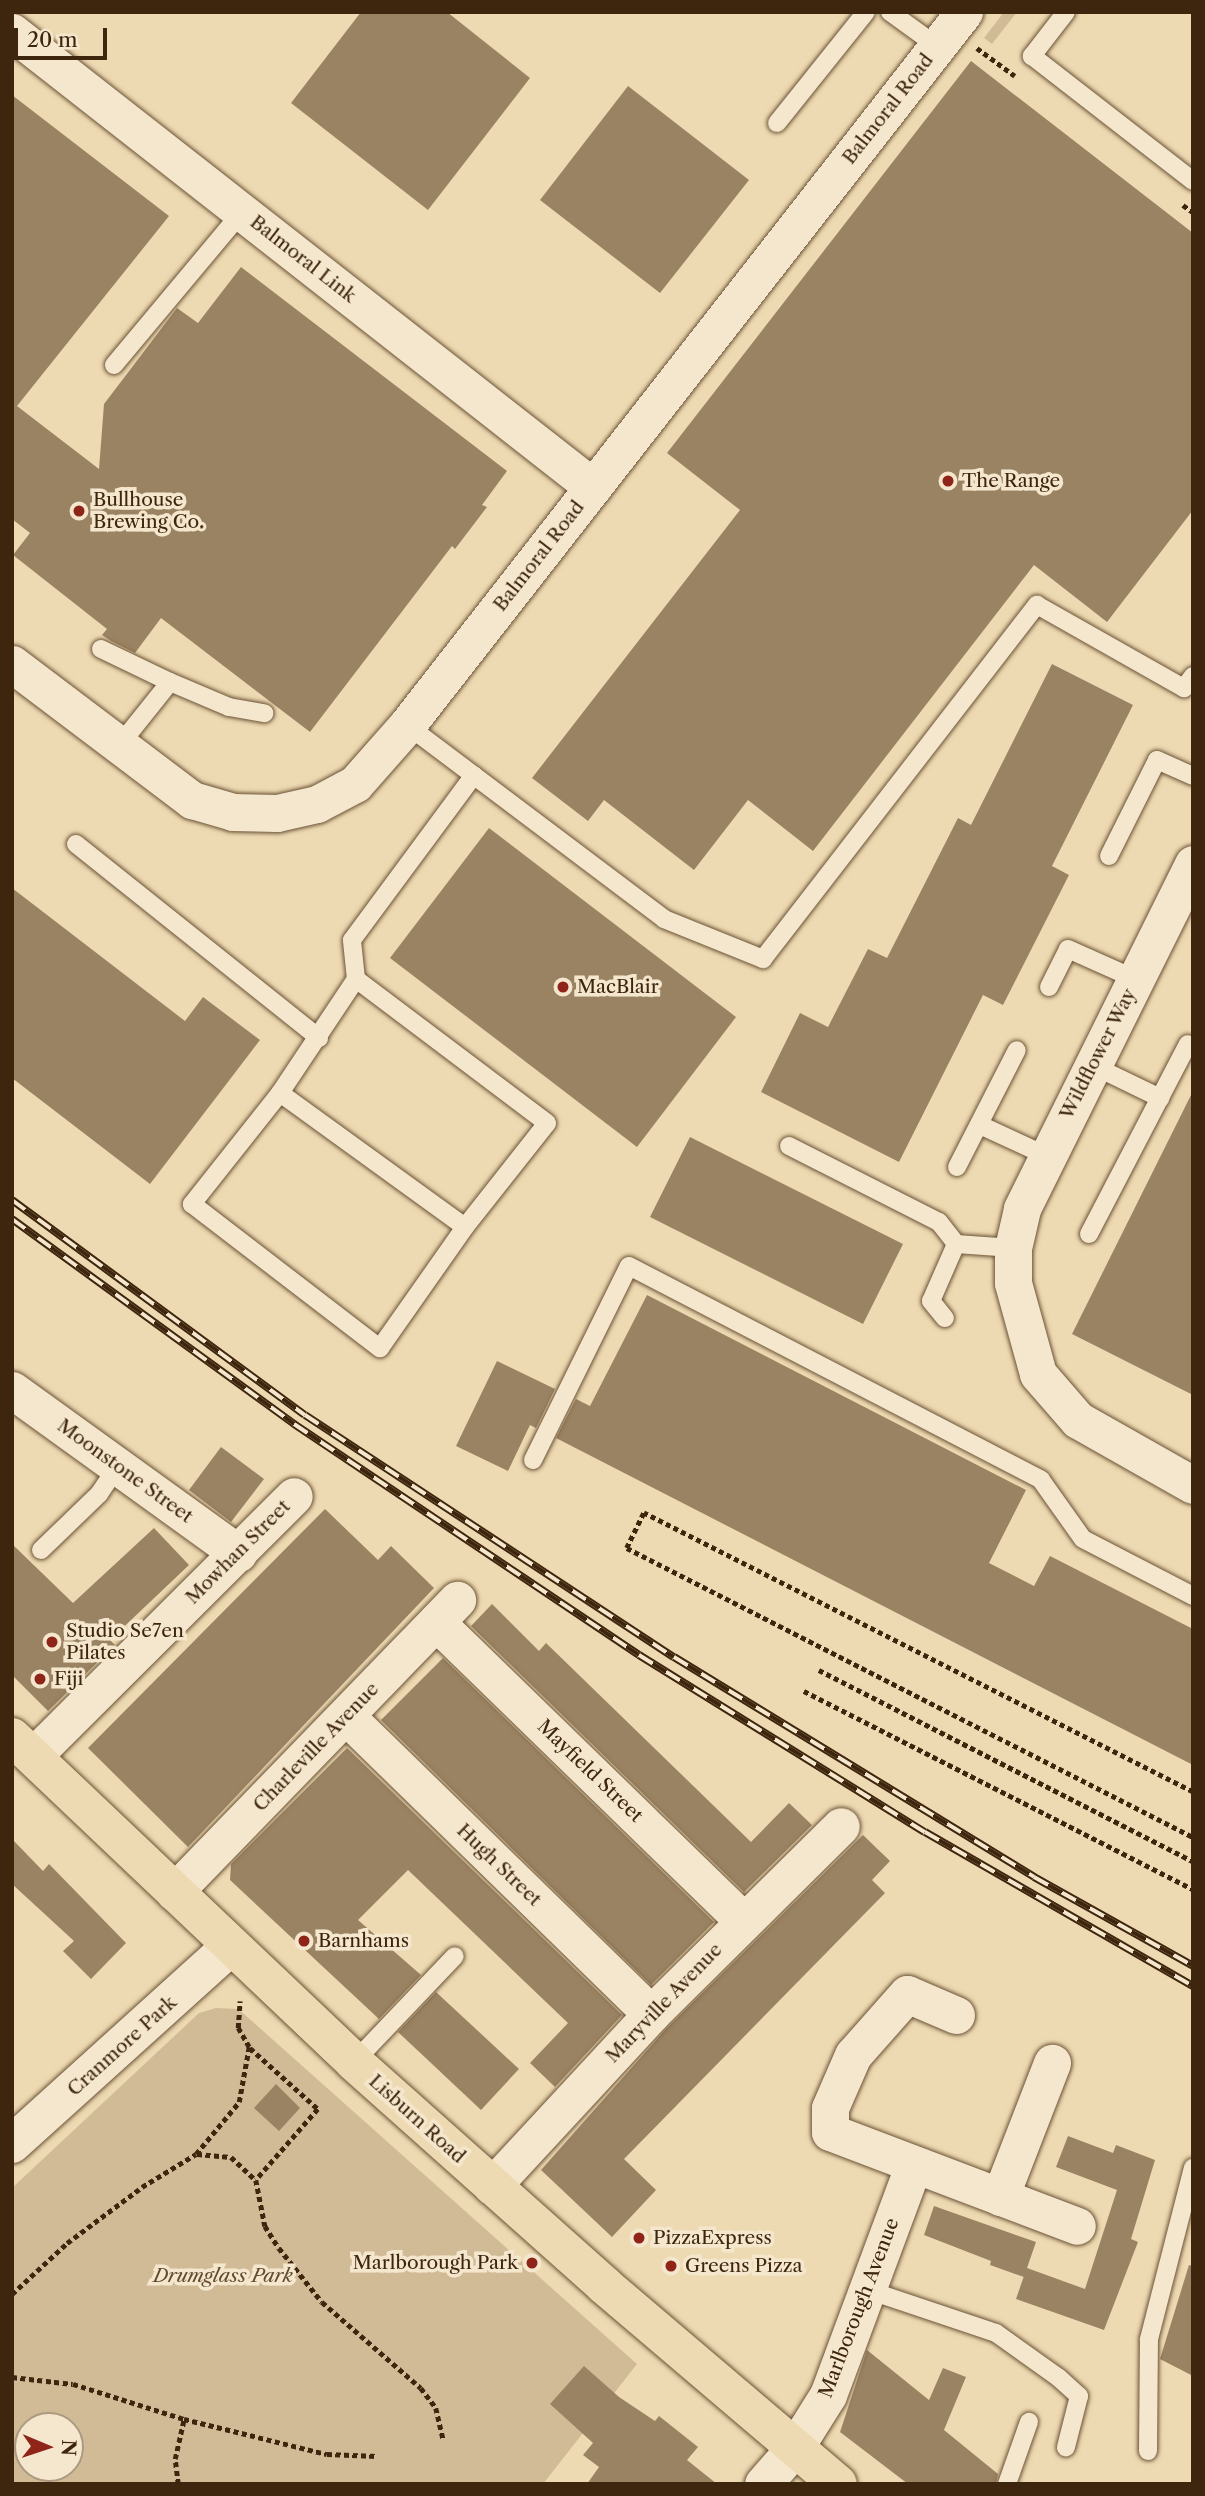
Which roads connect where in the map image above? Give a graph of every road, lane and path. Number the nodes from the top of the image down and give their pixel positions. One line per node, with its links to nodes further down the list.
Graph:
1 (866, 12): 7 (lane)
2 (890, 12): 6 (lane)
3 (964, 12): 6 (street, Balmoral Road)
4 (1066, 12): 8 (lane)
5 (12, 32): 9 (street, Balmoral Link)
6 (937, 46): 11 (street, Balmoral Road)
7 (777, 123)
8 (1193, 181)
9 (242, 212): 10 (lane); 11 (street, Balmoral Link)
10 (114, 365)
11 (593, 487): 17 (street, Balmoral Road)
12 (101, 649): 15 (lane)
13 (12, 664): 18 (street, Balmoral Road)
14 (1193, 676): 19 (lane)
15 (170, 682): 16 (lane); 18 (lane)
16 (264, 713)
17 (407, 725): 18 (street, Balmoral Road); 19 (lane)
18 (118, 747)
19 (474, 775): 24 (lane)
20 (1193, 776): 22 (lane)
21 (76, 844): 27 (lane)
22 (1109, 856)
23 (1188, 884): 25 (street, Wildflower Way)
24 (356, 979): 27 (lane); 37 (lane)
25 (1135, 979): 26 (lane); 30 (street, Wildflower Way)
26 (1049, 987)
27 (319, 1038): 31 (lane)
28 (1188, 1044): 32 (lane)
29 (1017, 1050): 33 (lane)
30 (1092, 1065): 32 (lane); 35 (street, Wildflower Way)
31 (280, 1093): 37 (lane); 37 (lane)
32 (1160, 1098): 38 (lane)
33 (980, 1125): 35 (lane); 36 (lane)
34 (789, 1146): 39 (lane)
35 (1047, 1156): 40 (street, Wildflower Way)
36 (957, 1167)
37 (465, 1227)
38 (1089, 1234)
39 (956, 1244): 40 (lane); 41 (lane)
40 (1013, 1248): 45 (street, Wildflower Way)
41 (945, 1318)
42 (12, 1390): 44 (street, Moonstone Street)
43 (533, 1460): 49 (lane)
44 (118, 1466): 47 (lane); 48 (street, Moonstone Street)
45 (1193, 1485)
46 (294, 1496): 48 (street, Mowhan Street)
47 (41, 1550)
48 (238, 1553): 54 (street, Mowhan Street)
49 (1193, 1596)
50 (447, 1611): 53 (street, Charleville Avenue); 61 (street, Mayfield Street)
51 (819, 1670): 58 (path)
52 (804, 1690): 59 (path)
53 (346, 1716): 60 (street, Charleville Avenue); 64 (street, Hugh Street)
54 (22, 1747): 60 (main road, Lisburn Road)
55 (1193, 1792): 57 (path)
56 (841, 1826): 61 (street, Maryville Avenue)
57 (1193, 1837)
58 (1193, 1861)
59 (1193, 1889)
60 (174, 1892): 62 (main road, Lisburn Road)
61 (744, 1921): 64 (street, Maryville Avenue)
62 (240, 1956): 66 (path); 67 (main road, Lisburn Road); 69 (street, Cranmore Park)
63 (454, 1956): 67 (lane)
64 (651, 2014): 74 (street, Maryville Avenue)
65 (956, 2015): 71 (street)
66 (249, 2048): 70 (path); 73 (path)
67 (354, 2062): 74 (main road, Lisburn Road)
68 (1052, 2063): 75 (street)
69 (12, 2144)
70 (196, 2154): 73 (path); 78 (path)
71 (914, 2164): 75 (street); 77 (street, Marlborough Avenue)
72 (1193, 2168): 85 (lane)
73 (256, 2179): 82 (path)
74 (492, 2186): 83 (main road, Lisburn Road)
75 (1000, 2197): 76 (street)
76 (1077, 2226)
77 (868, 2290): 83 (street, Marlborough Avenue); 84 (lane)
78 (12, 2294)
79 (12, 2377): 80 (path)
80 (184, 2419): 86 (path); 87 (path)
81 (1029, 2421): 90 (lane)
82 (443, 2438)
83 (796, 2446): 88 (street); 89 (main road, Lisburn Road)
84 (1066, 2447)
85 (1148, 2451)
86 (377, 2456)
87 (178, 2484)
88 (763, 2484)
89 (838, 2484)
90 (1007, 2484)

